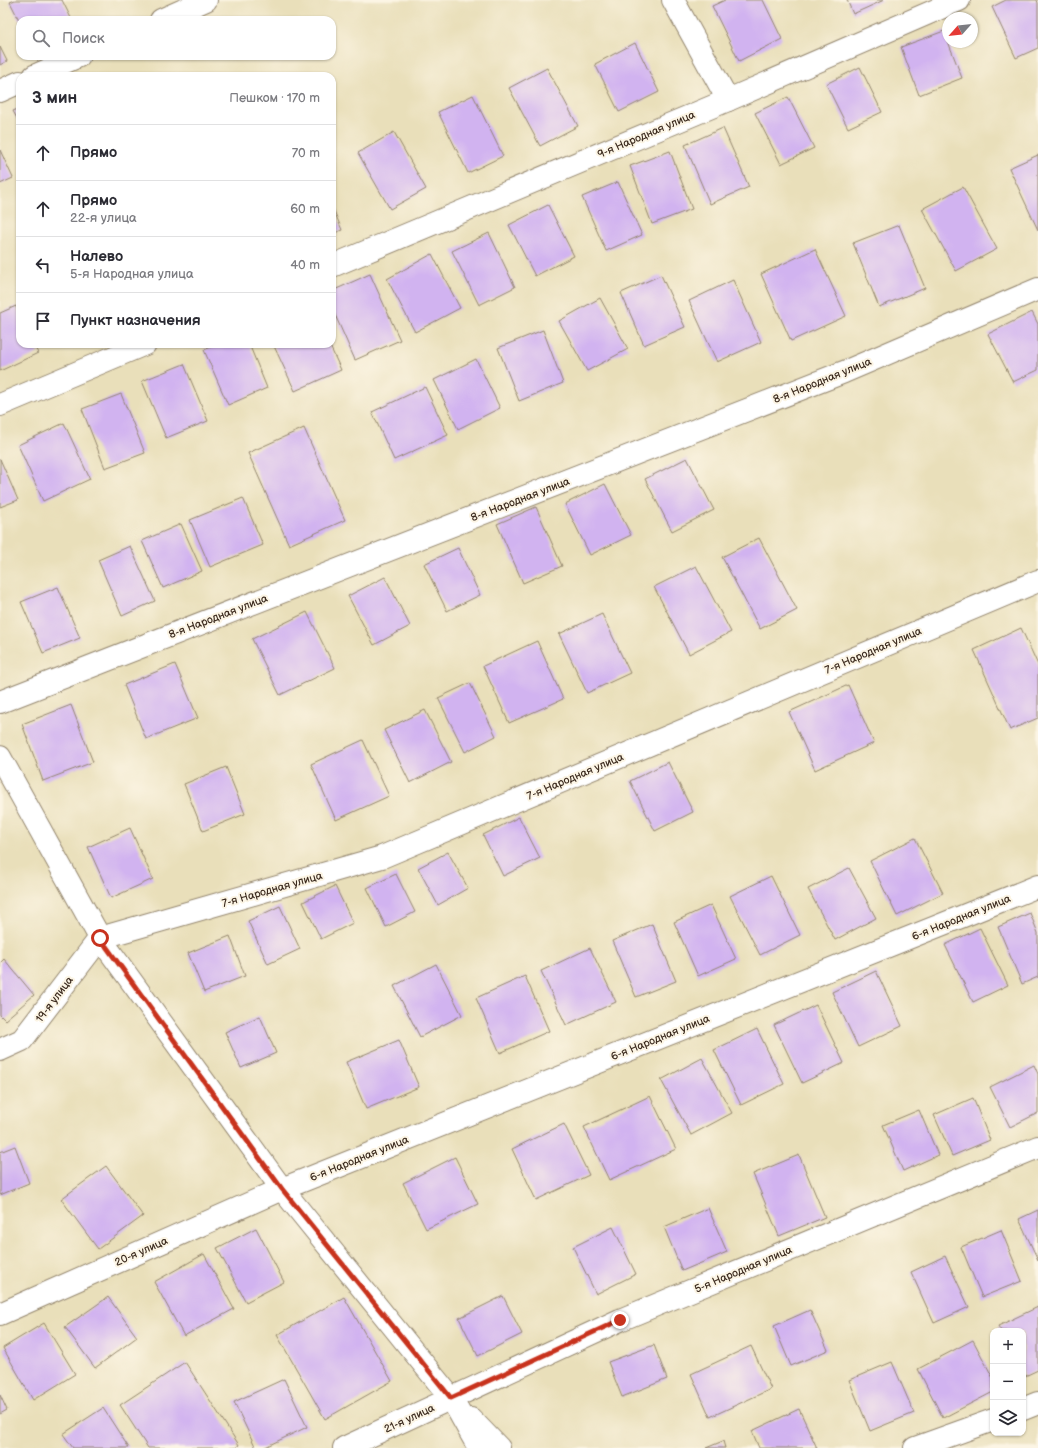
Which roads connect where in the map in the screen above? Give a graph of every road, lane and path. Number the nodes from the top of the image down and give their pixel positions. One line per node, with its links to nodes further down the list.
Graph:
1 (206, 0): 4 (street)
2 (673, 0): 9 (street)
3 (959, 0): 9 (street, 9-я Народная улица)
4 (170, 16)
5 (70, 60): 6 (street)
6 (43, 72)
7 (16, 84): 8 (street)
8 (0, 91)
9 (728, 100): 10 (street, 9-я Народная улица)
10 (336, 264)
11 (1038, 289): 15 (street, 8-я Народная улица)
12 (135, 348): 13 (street)
13 (0, 405)
14 (1038, 581): 19 (street, 7-я Народная улица)
15 (0, 702)
16 (0, 757): 17 (street)
17 (7, 784): 19 (street)
18 (1038, 886): 22 (street, 6-я Народная улица)
19 (100, 938): 20 (street, 19-я улица); 22 (street)
20 (0, 1050)
21 (1038, 1147): 24 (street, 5-я Народная улица)
22 (282, 1189): 23 (street, 20-я улица); 24 (street)
23 (0, 1314)
24 (451, 1398): 28 (street, 21-я улица); 29 (street); 30 (street)
25 (1038, 1403): 26 (street)
26 (1026, 1408)
27 (990, 1421): 31 (street)
28 (344, 1448)
29 (479, 1448)
30 (499, 1448)
31 (916, 1448)

